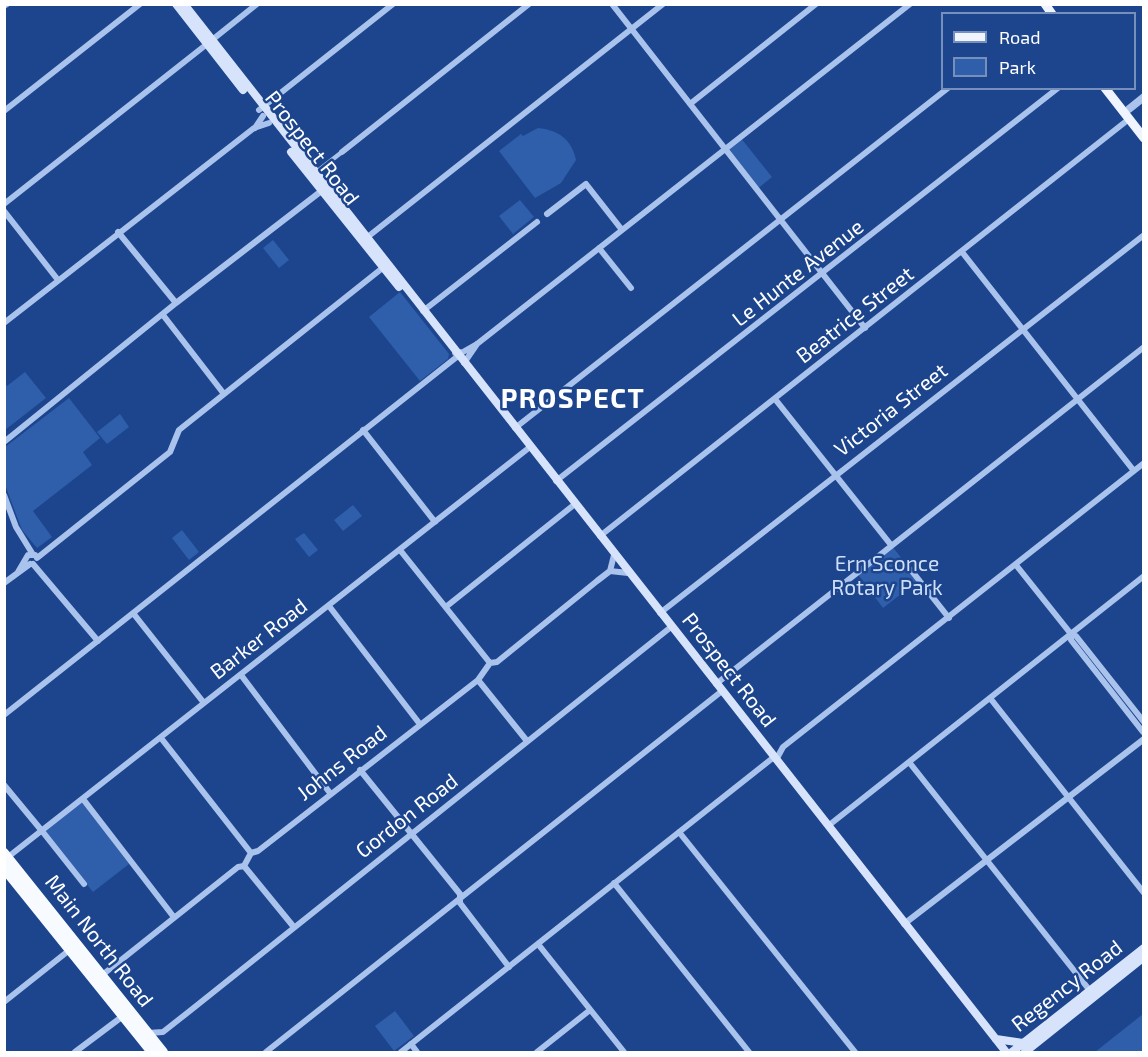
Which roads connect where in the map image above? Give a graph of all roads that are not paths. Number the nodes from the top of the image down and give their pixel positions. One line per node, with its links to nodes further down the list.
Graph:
1 (140, 4): 21 (street)
2 (176, 4): 14 (main road, Prospect Road)
3 (184, 4): 14 (main road, Prospect Road)
4 (243, 4): 12 (street)
5 (257, 4): 12 (street)
6 (393, 4): 23 (street)
7 (530, 4): 26 (street)
8 (612, 4): 13 (street)
9 (663, 4): 13 (street)
10 (816, 4): 20 (street)
11 (910, 4): 25 (street)
12 (249, 11): 14 (street)
13 (632, 30): 20 (street); 37 (street)
14 (209, 42): 23 (main road, Prospect Road); 29 (street)
15 (945, 90): 32 (street)
16 (1055, 90): 41 (street, Le Hunte Avenue)
17 (1107, 90): 22 (main road)
18 (1113, 90): 22 (main road)
19 (1143, 98): 22 (street)
20 (690, 104): 25 (street)
21 (4, 111)
22 (1126, 113): 24 (main road); 39 (street, Beatrice Street)
23 (263, 114): 27 (main road, Prospect Road); 28 (main road, Prospect Road); 35 (street)
24 (1142, 133)
25 (725, 149): 32 (street); 34 (street)
26 (342, 152): 27 (street)
27 (315, 173): 28 (main road, Prospect Road)
28 (324, 189): 37 (main road, Prospect Road); 44 (street)
29 (4, 204)
30 (4, 211): 42 (street)
31 (547, 214): 34 (street)
32 (780, 219): 41 (street); 57 (street)
33 (537, 222): 45 (street)
34 (622, 230): 38 (street)
35 (118, 232): 42 (street); 44 (street)
36 (1143, 235): 49 (street, Victoria Street)
37 (364, 239): 40 (main road, Prospect Road)
38 (599, 248): 43 (street); 50 (street)
39 (962, 252): 48 (street, Beatrice Street); 49 (street)
40 (385, 266): 45 (main road, Prospect Road); 54 (street)
41 (823, 274): 48 (street); 64 (street, Le Hunte Avenue)
42 (58, 280): 47 (street)
43 (631, 288)
44 (176, 303): 46 (street)
45 (423, 310): 52 (main road, Prospect Road)
46 (163, 315): 54 (street); 59 (street)
47 (4, 323)
48 (865, 328): 56 (street, Beatrice Street)
49 (1021, 329): 55 (street); 63 (street, Victoria Street)
50 (477, 344): 52 (street); 53 (street)
51 (1143, 347): 55 (street)
52 (457, 354): 53 (main road, Prospect Road); 58 (street)
53 (464, 363): 57 (main road, Prospect Road)
54 (224, 394): 72 (street)
55 (1077, 398): 62 (street); 69 (street)
56 (775, 399): 63 (street); 68 (street, Beatrice Street)
57 (515, 428): 60 (main road, Prospect Road)
58 (363, 430): 67 (street); 81 (street)
59 (4, 442)
60 (530, 447): 64 (main road, Prospect Road); 67 (street, Barker Road)
61 (1143, 464): 62 (street)
62 (1134, 471): 73 (street)
63 (835, 475): 69 (street); 82 (street, Victoria Street)
64 (556, 481): 66 (main road, Prospect Road)
65 (4, 495): 72 (street)
66 (575, 504): 68 (main road, Prospect Road); 80 (street)
67 (435, 522): 70 (street, Barker Road)
68 (600, 536): 71 (main road, Prospect Road)
69 (891, 545): 90 (street)
70 (400, 550): 79 (street, Barker Road); 80 (street)
71 (614, 555): 75 (street); 76 (main road, Prospect Road)
72 (32, 559): 78 (street); 86 (street)
73 (1016, 565): 83 (street); 85 (street)
74 (911, 570): 83 (street)
75 (610, 571): 76 (street); 87 (street, Johns Road)
76 (628, 573): 82 (main road, Prospect Road)
77 (1143, 576): 85 (street)
78 (4, 583)
79 (329, 606): 88 (street, Barker Road); 95 (street)
80 (447, 606): 87 (street)
81 (133, 613): 86 (street); 92 (street)
82 (660, 613): 84 (main road, Prospect Road)
83 (949, 618): 99 (street)
84 (671, 627): 90 (main road, Prospect Road); 98 (street, Gordon Road)
85 (1071, 634): 91 (street); 94 (street); 96 (street)
86 (98, 641): 93 (street)
87 (490, 663): 89 (street, Johns Road)
88 (241, 675): 92 (street, Barker Road); 104 (street)
89 (478, 680): 95 (street, Johns Road); 98 (street)
90 (719, 687): 100 (main road, Prospect Road); 118 (street)
91 (990, 698): 101 (street); 105 (street)
92 (204, 704): 97 (street, Barker Road)
93 (4, 715)
94 (1143, 722)
95 (419, 723): 102 (street, Johns Road)
96 (1143, 734): 105 (street)
97 (160, 738): 106 (street, Barker Road); 111 (street)
98 (527, 741): 110 (street, Gordon Road)
99 (783, 747): 100 (street); 100 (street)
100 (773, 756): 107 (main road, Prospect Road); 109 (street)
101 (909, 762): 107 (street); 112 (street)
102 (360, 770): 104 (street, Johns Road); 110 (street)
103 (4, 785): 108 (street)
104 (330, 793): 111 (street, Johns Road)
105 (1068, 797): 112 (street); 117 (street)
106 (83, 799): 108 (street, Barker Road); 119 (street)
107 (828, 826): 120 (main road, Prospect Road)
108 (42, 831): 113 (street, Barker Road); 116 (street)
109 (679, 832): 115 (street); 145 (street)
110 (412, 834): 118 (street); 121 (street, Gordon Road)
111 (251, 853): 114 (street, Johns Road)
112 (988, 860): 120 (street); 128 (street)
113 (6, 866): 123 (highway, Main North Road); 123 (highway, Main North Road)
114 (244, 866): 119 (street); 121 (street)
115 (614, 883): 122 (street); 144 (street)
116 (84, 884)
117 (1143, 892)
118 (460, 898): 126 (street); 139 (street)
119 (173, 916): 127 (street)
120 (904, 924): 134 (main road, Prospect Road)
121 (293, 926): 132 (street, Gordon Road)
122 (538, 944): 126 (street); 130 (street)
123 (74, 947): 127 (highway, Main North Road); 129 (street)
124 (1143, 948): 128 (main road, Regency Road)
125 (1143, 957): 128 (main road, Regency Road)
126 (509, 967): 135 (street)
127 (98, 978): 131 (highway, Main North Road); 133 (highway, Main North Road)
128 (1092, 993): 136 (main road, Regency Road)
129 (4, 1002)
130 (590, 1010): 142 (street); 143 (street)
131 (123, 1016): 137 (highway, Main North Road); 138 (street)
132 (163, 1032): 133 (street); 137 (street, Gordon Road)
133 (147, 1033): 137 (highway, Main North Road)
134 (995, 1039): 136 (main road); 146 (main road); 147 (main road, Prospect Road)
135 (411, 1044): 140 (street); 141 (street)
136 (1024, 1048): 148 (main road, Regency Road)
137 (154, 1051)
138 (75, 1053)
139 (266, 1053)
140 (401, 1053)
141 (417, 1053)
142 (537, 1053)
143 (624, 1053)
144 (749, 1053)
145 (855, 1053)
146 (997, 1053)
147 (1006, 1053)
148 (1012, 1053)

